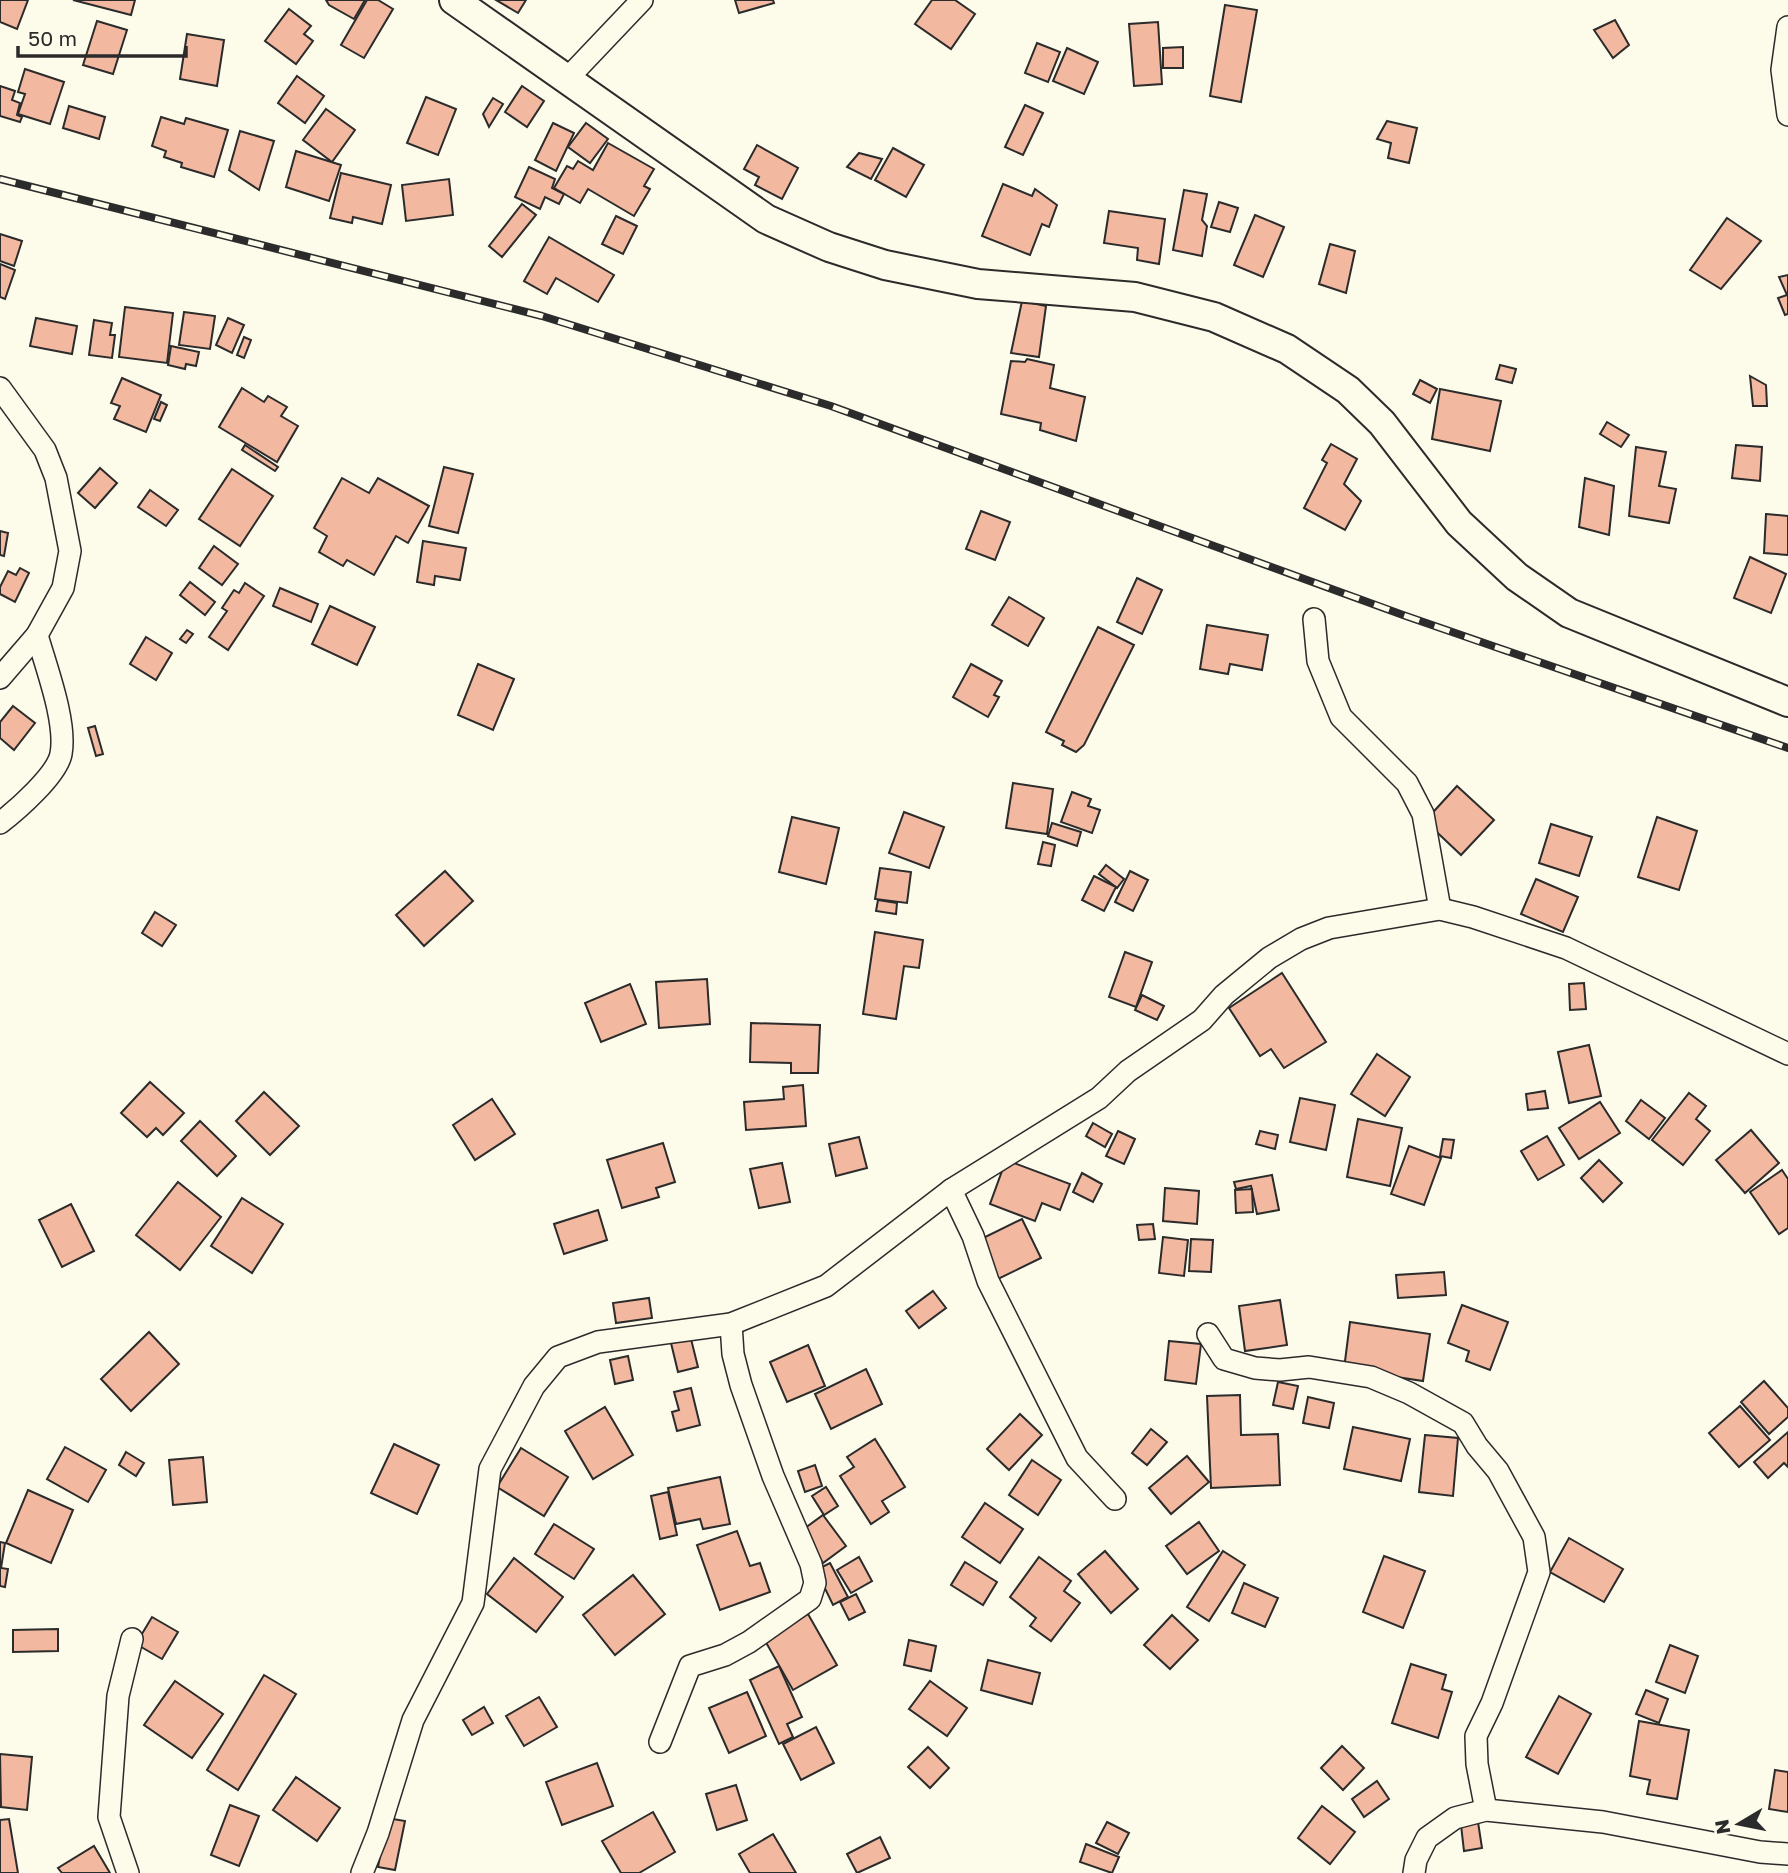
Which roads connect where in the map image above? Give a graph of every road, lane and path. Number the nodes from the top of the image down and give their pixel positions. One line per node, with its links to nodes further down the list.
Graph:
1 (454, 0): 4 (street)
2 (642, 0): 4 (street)
3 (1788, 27): 5 (street)
4 (567, 79): 10 (street)
5 (1788, 116)
6 (0, 388): 8 (street)
7 (1314, 619): 12 (street)
8 (37, 635): 9 (street); 11 (street)
9 (0, 678)
10 (1788, 702)
11 (0, 823)
12 (1440, 909): 13 (street); 14 (street)
13 (1788, 1054)
14 (951, 1191): 15 (street); 17 (street)
15 (731, 1324): 19 (street); 23 (street)
16 (1208, 1334): 20 (street)
17 (1115, 1499)
18 (132, 1639): 22 (street)
19 (660, 1742)
20 (1486, 1811): 21 (street); 24 (street)
21 (1788, 1854)
22 (128, 1873)
23 (362, 1873)
24 (1414, 1873)

